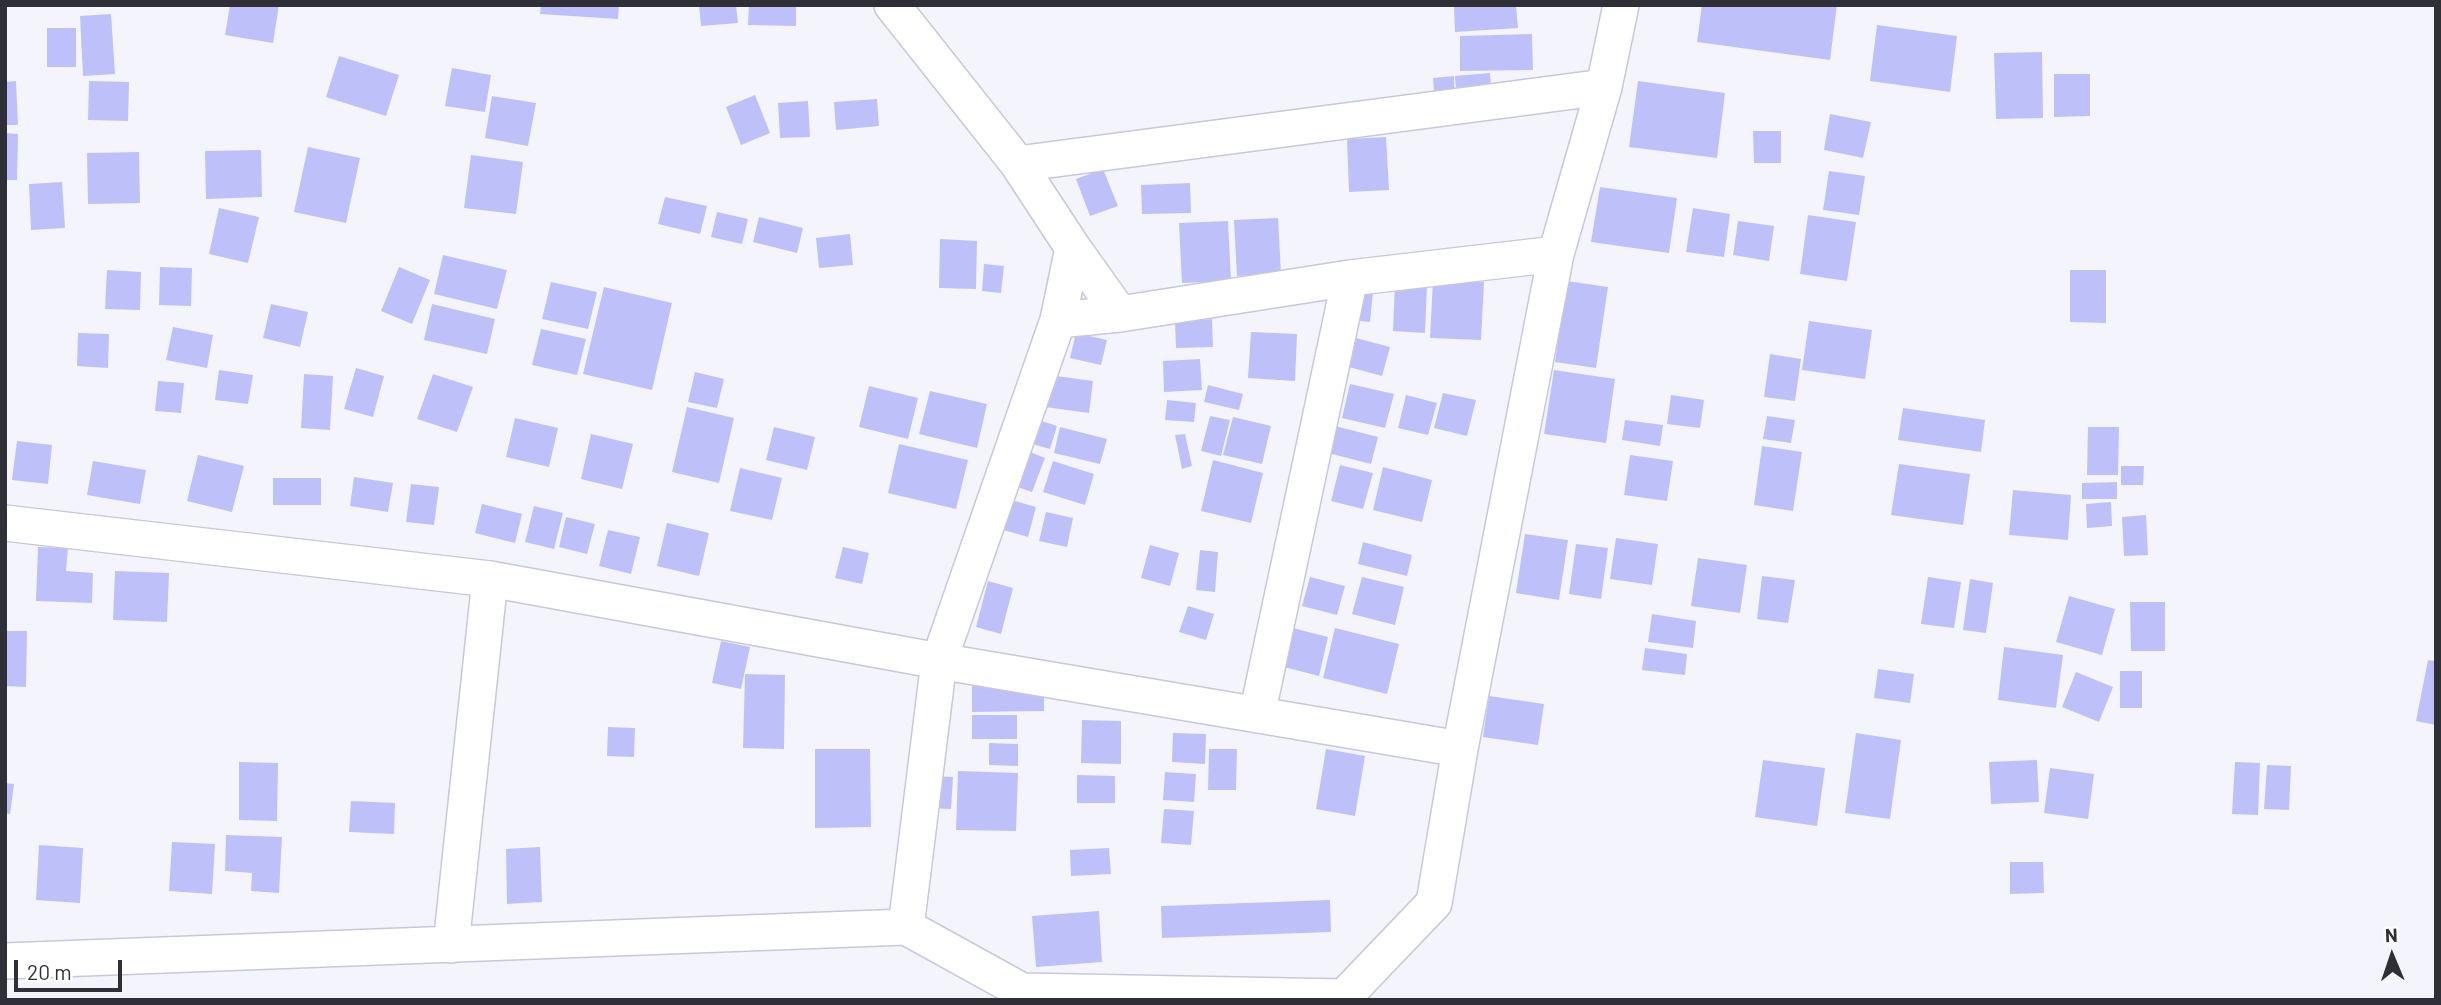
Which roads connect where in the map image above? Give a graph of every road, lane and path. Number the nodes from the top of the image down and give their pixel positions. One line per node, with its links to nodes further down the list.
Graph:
1 (892, 5): 4 (street)
2 (1620, 5): 3 (street)
3 (1604, 87): 4 (street); 6 (street)
4 (1018, 164): 5 (street)
5 (1073, 248): 8 (street); 9 (street)
6 (1556, 254): 7 (street); 14 (street)
7 (1350, 278): 8 (street); 13 (street)
8 (1120, 314): 9 (street)
9 (1058, 320): 12 (street)
10 (5, 523): 11 (street)
11 (491, 579): 12 (street); 16 (street)
12 (939, 661): 13 (street); 15 (street)
13 (1257, 715): 14 (street)
14 (1460, 749): 15 (street)
15 (906, 928): 16 (street)
16 (451, 945): 17 (street)
17 (5, 961)

